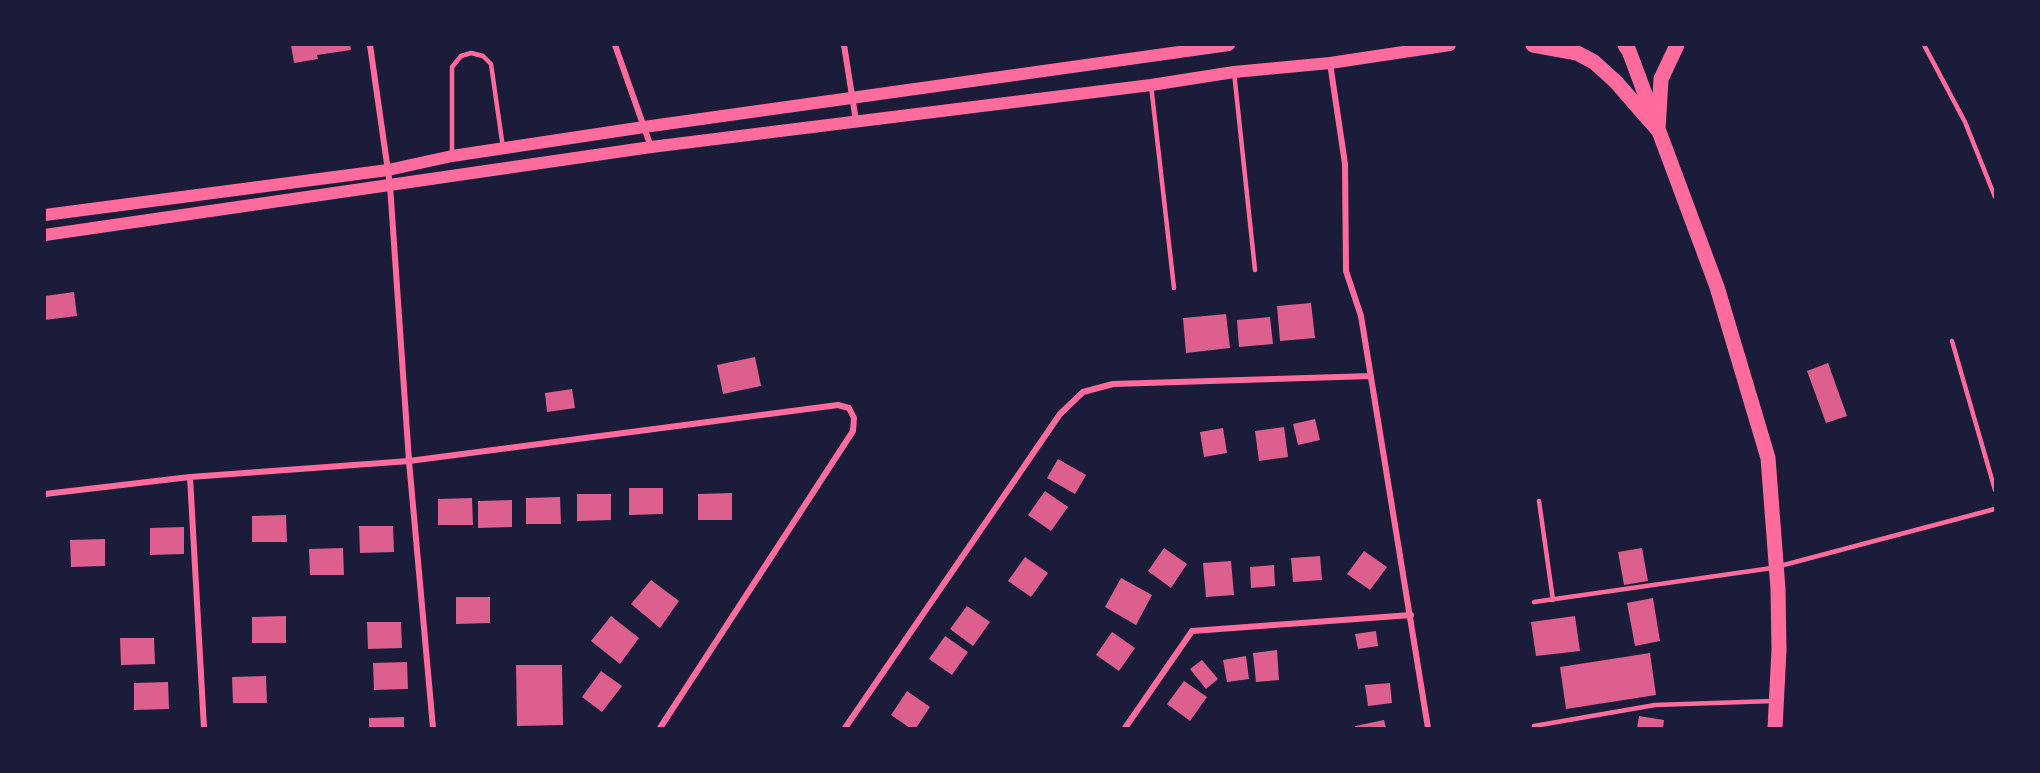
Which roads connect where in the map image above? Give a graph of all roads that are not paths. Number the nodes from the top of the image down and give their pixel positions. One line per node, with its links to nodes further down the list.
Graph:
1 (370, 45): 21 (street)
2 (615, 45): 16 (street)
3 (844, 45): 14 (street)
4 (1229, 45): 9 (main road)
5 (1450, 45): 11 (main road)
6 (1533, 45): 17 (highway)
7 (1677, 45): 17 (highway)
8 (1924, 45): 23 (lane)
9 (1209, 46): 14 (main road)
10 (1628, 47): 17 (highway)
11 (1330, 63): 12 (main road); 29 (street)
12 (1234, 72): 13 (main road); 26 (lane)
13 (1150, 85): 15 (main road); 27 (lane)
14 (852, 97): 15 (street); 16 (main road)
15 (856, 122): 18 (main road)
16 (644, 127): 18 (street); 19 (main road)
17 (1658, 130): 36 (highway)
18 (651, 147): 22 (main road)
19 (503, 148): 20 (main road); 20 (lane)
20 (452, 156): 21 (main road)
21 (388, 170): 22 (street); 24 (main road)
22 (390, 185): 25 (main road); 30 (street)
23 (1995, 197)
24 (45, 215)
25 (45, 235)
26 (1255, 270)
27 (1174, 288)
28 (1952, 341): 32 (lane)
29 (1371, 376): 39 (street); 45 (street)
30 (409, 461): 31 (street); 43 (street); 44 (street)
31 (190, 477): 33 (street); 42 (street)
32 (1995, 490)
33 (45, 494)
34 (1539, 501): 37 (lane)
35 (1995, 508): 36 (lane)
36 (1777, 567): 37 (lane); 40 (highway)
37 (1553, 600): 38 (lane)
38 (1534, 602)
39 (1411, 615): 46 (street); 47 (street)
40 (1776, 701): 41 (lane); 48 (highway)
41 (1534, 726)
42 (204, 728)
43 (433, 728)
44 (660, 728)
45 (845, 728)
46 (1125, 728)
47 (1428, 728)
48 (1775, 728)

